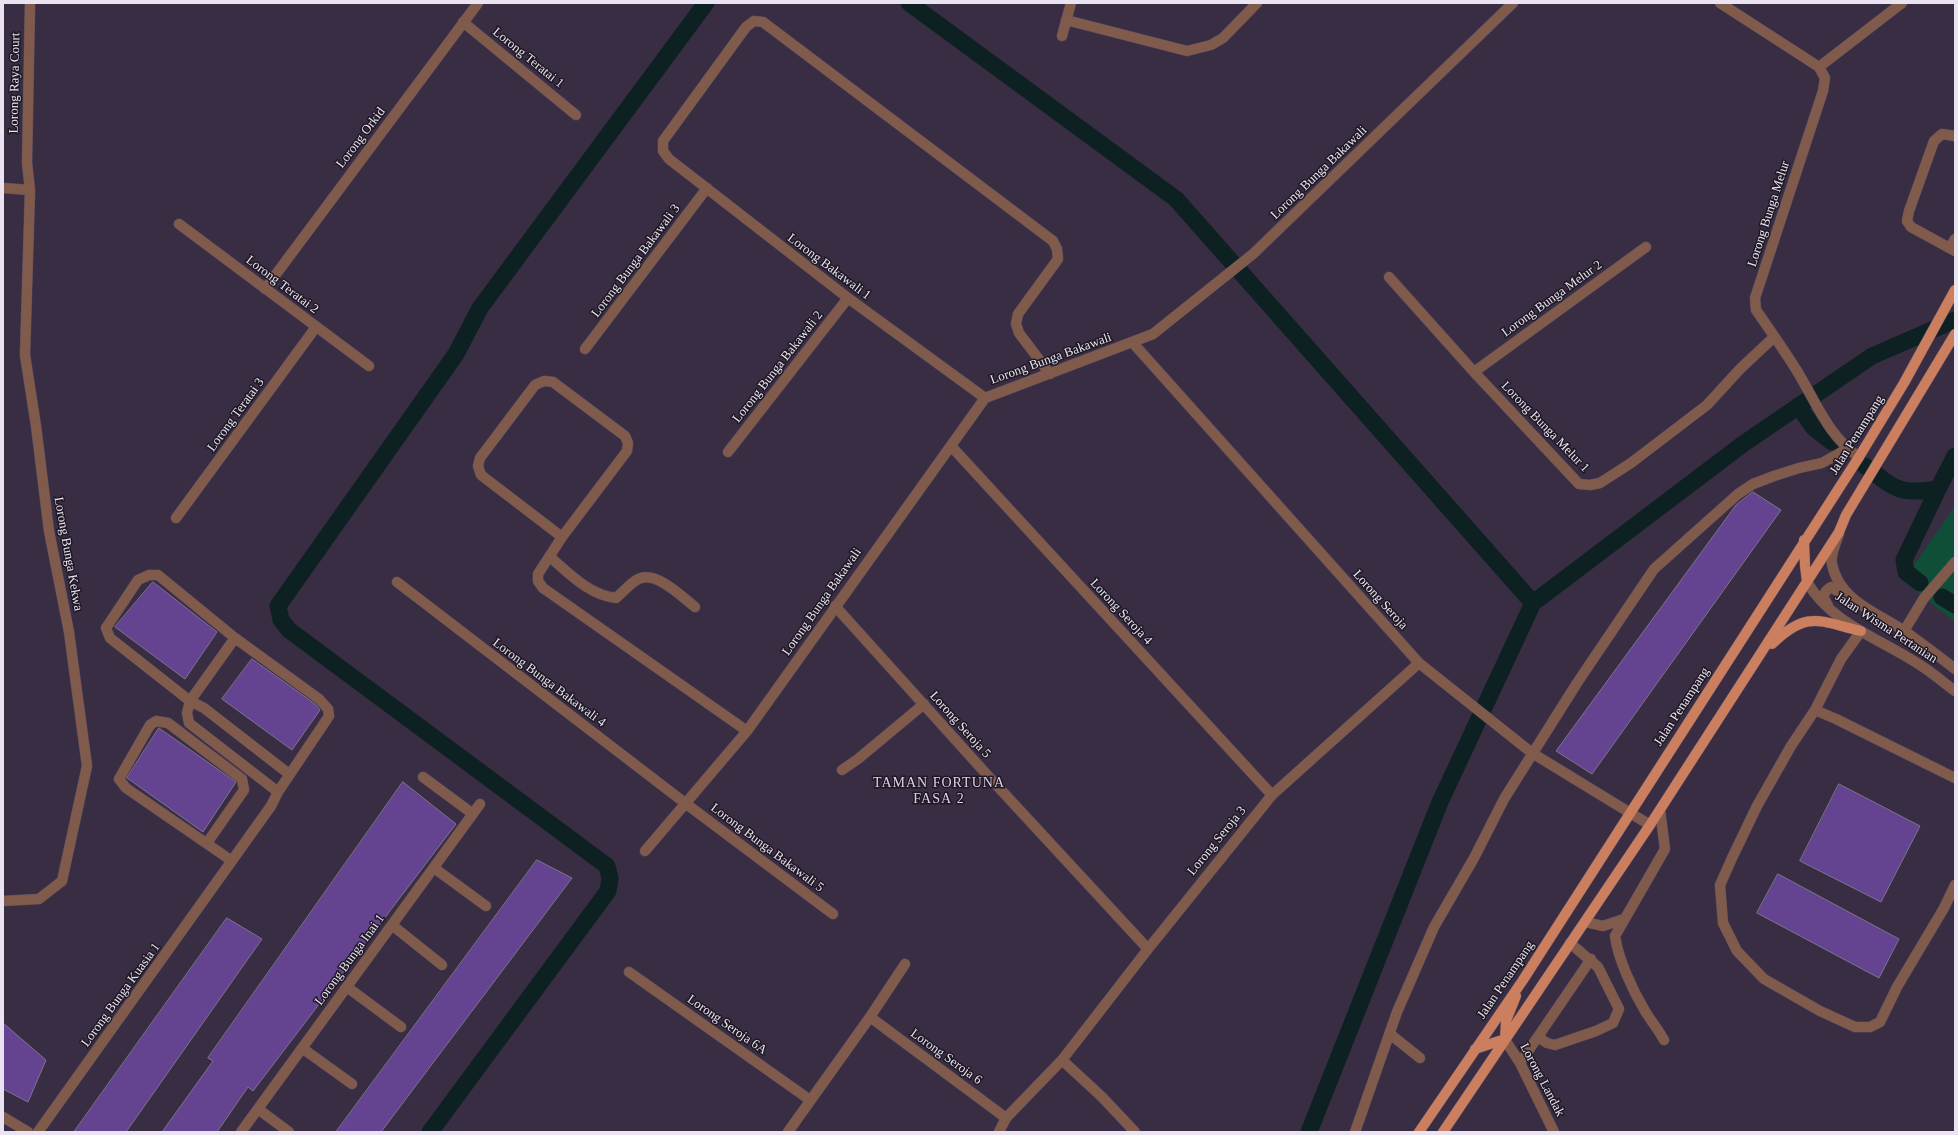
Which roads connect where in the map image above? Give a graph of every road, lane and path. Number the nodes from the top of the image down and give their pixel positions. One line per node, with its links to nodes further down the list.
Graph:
1 (30, 3): 14 (street, Lorong Raya Court)
2 (478, 3): 9 (street, Lorong Orkid)
3 (1071, 3): 8 (street)
4 (1257, 3): 8 (street)
5 (1513, 3): 29 (street, Lorong Bunga Bakawali)
6 (1720, 3): 11 (street)
7 (1902, 3): 11 (street)
8 (1066, 20): 10 (street)
9 (463, 22): 12 (street, Lorong Teratai 1); 23 (street, Lorong Orkid)
10 (1062, 36)
11 (1819, 67): 28 (street, Lorong Bunga Melur)
12 (576, 115)
13 (1955, 136): 21 (street)
14 (27, 163): 17 (street, Lorong Bunga Kekwa)
15 (3, 188): 17 (street)
16 (707, 188): 25 (street, Lorong Bakawali 1); 30 (street, Lorong Bunga Bakawali 3); 33 (street, Lorong Bakawali 1)
17 (30, 190): 80 (street, Lorong Bunga Kekwa)
18 (179, 224): 23 (street, Lorong Teratai 2)
19 (1955, 239): 21 (street)
20 (1646, 248): 32 (street, Lorong Bunga Melur 2)
21 (1952, 250)
22 (1389, 276): 32 (street, Lorong Bunga Melur 1)
23 (265, 289): 26 (street, Lorong Teratai 2)
24 (1953, 293): 38 (main road, Jalan Penampang)
25 (848, 298): 34 (street, Lorong Bakawali 1); 37 (street, Lorong Bunga Bakawali 2)
26 (316, 327): 31 (street, Lorong Teratai 2); 39 (street, Lorong Teratai 3)
27 (1955, 334): 40 (main road)
28 (1774, 337): 32 (street, Lorong Bunga Melur 1); 36 (street, Lorong Bunga Melur)
29 (1132, 343): 33 (street, Lorong Bunga Bakawali); 55 (street, Lorong Seroja)
30 (585, 349)
31 (369, 366)
32 (1474, 372)
33 (1050, 374): 34 (street, Lorong Bunga Bakawali)
34 (985, 398): 35 (street, Lorong Bunga Bakawali)
35 (951, 446): 48 (street, Lorong Bunga Bakawali); 68 (street, Lorong Seroja 4)
36 (1847, 449): 38 (street, Lorong Bunga Melur); 62 (street)
37 (728, 452)
38 (1859, 457): 42 (main road, Jalan Penampang)
39 (176, 518)
40 (1839, 532): 46 (main road); 47 (street, Jalan Wisma Pertanian)
41 (562, 537): 41 (street); 43 (street)
42 (1804, 540): 46 (main road); 72 (main road, Jalan Penampang)
43 (550, 557): 49 (street); 61 (street)
44 (1955, 562): 52 (street)
45 (397, 582): 69 (street, Lorong Bunga Bakawali 4)
46 (1807, 582): 50 (street, Jalan Wisma Pertanian); 54 (main road)
47 (1857, 603): 50 (street); 52 (street, Jalan Wisma Pertanian)
48 (835, 606): 59 (street, Lorong Seroja 5); 61 (street, Lorong Bunga Bakawali)
49 (695, 607)
50 (1828, 608): 51 (street, Jalan Wisma Pertanian)
51 (1862, 631): 54 (main road); 57 (street, Jalan Wisma Pertanian); 60 (street)
52 (1904, 631): 56 (street, Jalan Wisma Pertanian)
53 (235, 638): 58 (street); 58 (street, Lorong Bunga Kuasia 1); 64 (street, Lorong Bunga Kuasia 1)
54 (1760, 655): 71 (main road)
55 (1419, 663): 62 (street, Lorong Seroja); 68 (street, Lorong Seroja 3)
56 (1955, 668)
57 (1955, 691)
58 (190, 701): 64 (street); 67 (street)
59 (924, 704): 63 (street); 87 (street, Lorong Seroja 5)
60 (1815, 710): 66 (street); 79 (street)
61 (747, 731): 69 (street, Lorong Bunga Bakawali)
62 (1532, 753): 72 (street, Lorong Seroja); 96 (street)
63 (842, 770)
64 (289, 774): 67 (street, Lorong Bunga Kuasia 1)
65 (423, 777): 73 (street)
66 (1955, 778)
67 (278, 792): 77 (street, Lorong Bunga Kuasia 1)
68 (1272, 795): 87 (street, Lorong Seroja 3)
69 (685, 803): 76 (street, Lorong Bunga Bakawali); 82 (street, Lorong Bunga Bakawali 5)
70 (480, 804): 73 (street, Lorong Bunga Inai 1)
71 (1660, 810): 74 (main road); 83 (street)
72 (1629, 813): 74 (street, Lorong Seroja); 92 (main road, Jalan Penampang)
73 (473, 814): 78 (street, Lorong Bunga Inai 1)
74 (1650, 826): 84 (main road)
75 (206, 843): 75 (street); 77 (street)
76 (646, 851)
77 (232, 861): 111 (street, Lorong Bunga Kuasia 1)
78 (434, 868): 81 (street); 85 (street, Lorong Bunga Inai 1)
79 (1955, 885)
80 (3, 901)
81 (486, 906)
82 (833, 914)
83 (1624, 919): 84 (street); 99 (street)
84 (1585, 922): 86 (main road)
85 (392, 926): 90 (street); 93 (street, Lorong Bunga Inai 1)
86 (1570, 943): 88 (street); 98 (main road)
87 (1148, 949): 103 (street, Lorong Seroja 3)
88 (1591, 959): 97 (street); 97 (street)
89 (904, 964): 94 (street)
90 (442, 965)
91 (629, 972): 106 (street, Lorong Seroja 6A)
92 (1523, 980): 98 (main road); 101 (main road, Jalan Penampang)
93 (347, 987): 95 (street); 100 (street, Lorong Bunga Inai 1)
94 (870, 1017): 106 (street); 109 (street, Lorong Seroja 6)
95 (401, 1027)
96 (1390, 1034): 102 (street); 117 (street)
97 (1538, 1037): 104 (street)
98 (1505, 1040): 101 (main road); 104 (street, Lorong Landak); 119 (main road)
99 (1664, 1040)
100 (302, 1048): 105 (street); 107 (street, Lorong Bunga Inai 1)
101 (1475, 1049): 118 (main road, Jalan Penampang)
102 (1420, 1058)
103 (1062, 1060): 109 (street, Lorong Seroja 3); 116 (street)
104 (1520, 1063): 120 (street, Lorong Landak)
105 (352, 1084)
106 (810, 1100): 114 (street)
107 (258, 1109): 112 (street, Lorong Bunga Inai 1); 113 (street)
108 (3, 1117): 110 (street)
109 (1006, 1118): 115 (street, Lorong Seroja 3)
110 (28, 1132)
111 (38, 1132)
112 (241, 1132)
113 (289, 1132)
114 (788, 1132)
115 (999, 1132)
116 (1135, 1132)
117 (1355, 1132)
118 (1419, 1132)
119 (1443, 1132)
120 (1554, 1132)

